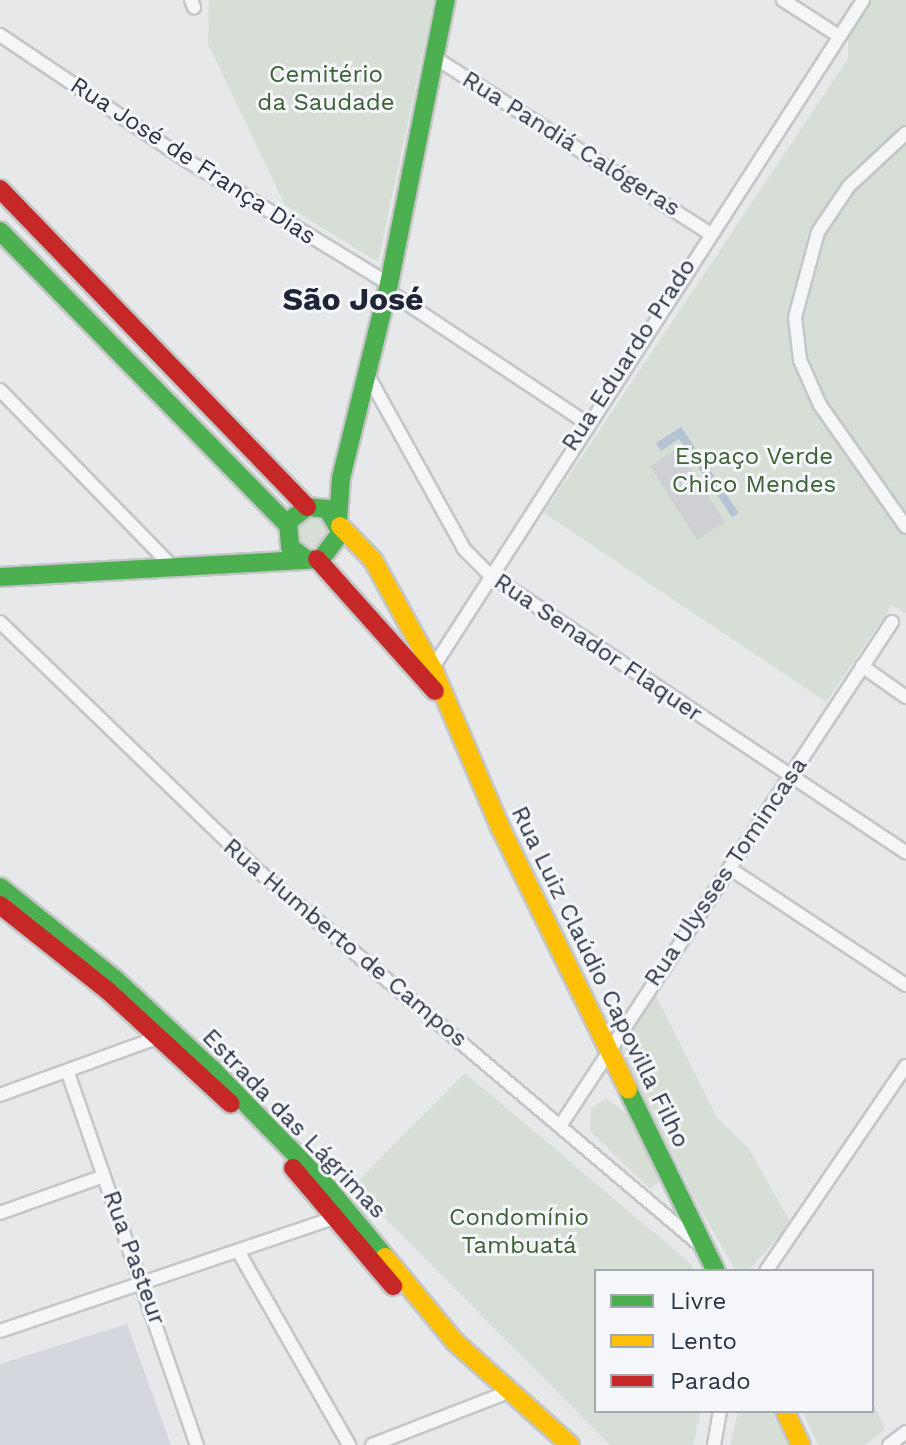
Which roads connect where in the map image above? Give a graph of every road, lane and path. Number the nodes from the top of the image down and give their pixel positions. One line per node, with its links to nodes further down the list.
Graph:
1 (446, 0): 6 (street)
2 (783, 0): 5 (street)
3 (863, 0): 5 (street, Rua Eduardo Prado)
4 (0, 35): 11 (street, Rua José de França Dias)
5 (837, 35): 10 (street, Rua Eduardo Prado)
6 (434, 57): 10 (street, Rua Pandiá Calógeras); 11 (street)
7 (906, 133): 19 (street)
8 (0, 189): 16 (street)
9 (0, 231): 18 (street)
10 (708, 232): 14 (street, Rua Eduardo Prado)
11 (388, 287): 12 (street); 14 (street, Rua José de França Dias)
12 (366, 372): 15 (street); 23 (street, Rua Senador Flaquer)
13 (0, 390): 22 (street)
14 (585, 422): 23 (street, Rua Eduardo Prado)
15 (341, 478): 16 (street); 17 (street)
16 (310, 507): 17 (street); 18 (street)
17 (339, 523): 20 (street); 26 (street, Rua Luiz Claúdio Capovilla Filho)
18 (287, 527): 20 (street); 21 (street)
19 (906, 527)
20 (311, 559): 21 (street); 28 (street, Rua Luiz Claúdio Capovilla Filho)
21 (229, 562): 22 (street)
22 (169, 563): 24 (street)
23 (490, 575): 30 (street, Rua Eduardo Prado); 32 (street, Rua Senador Flaquer)
24 (0, 577)
25 (0, 622): 43 (street, Rua Humberto de Campos)
26 (409, 622): 28 (street); 30 (street, Rua Luiz Claúdio Capovilla Filho)
27 (892, 622): 29 (street, Rua Ulysses Tomincasa)
28 (392, 638): 30 (street, Rua Luiz Claúdio Capovilla Filho)
29 (862, 666): 31 (street); 32 (street, Rua Ulysses Tomincasa)
30 (429, 673): 39 (street, Rua Luiz Claúdio Capovilla Filho)
31 (906, 697)
32 (791, 778): 33 (street, Rua Senador Flaquer); 34 (street, Rua Ulysses Tomincasa)
33 (906, 852)
34 (729, 868): 37 (street); 39 (street, Rua Ulysses Tomincasa)
35 (0, 887): 38 (street, Estrada das Lágrimas)
36 (0, 905): 38 (street, Estrada das Lágrimas)
37 (906, 985)
38 (165, 1035): 41 (street); 46 (street, Estrada das Lágrimas)
39 (608, 1050): 43 (street, Rua Ulysses Tomincasa); 47 (street, Rua Luiz Claúdio Capovilla Filho)
40 (906, 1066): 50 (street)
41 (68, 1073): 42 (street); 44 (street, Rua Pasteur)
42 (1, 1093)
43 (562, 1123): 47 (street, Rua Humberto de Campos)
44 (104, 1176): 45 (street); 51 (street, Rua Pasteur)
45 (0, 1213)
46 (342, 1215): 48 (street); 53 (street, Estrada das Lágrimas)
47 (704, 1249): 49 (street, Rua Luiz Claúdio Capovilla Filho)
48 (238, 1251): 51 (street); 58 (street)
49 (715, 1269)
50 (767, 1269)
51 (144, 1282): 52 (street); 57 (street, Rua Pasteur)
52 (0, 1331)
53 (503, 1395): 59 (street); 60 (street, Estrada das Lágrimas); 61 (street, Estrada das Lágrimas)
54 (720, 1413): 62 (street)
55 (786, 1413): 63 (street)
56 (906, 1432): 64 (street)
57 (197, 1445)
58 (349, 1445)
59 (372, 1445)
60 (552, 1445)
61 (570, 1445)
62 (714, 1445)
63 (801, 1445)
64 (889, 1445)

